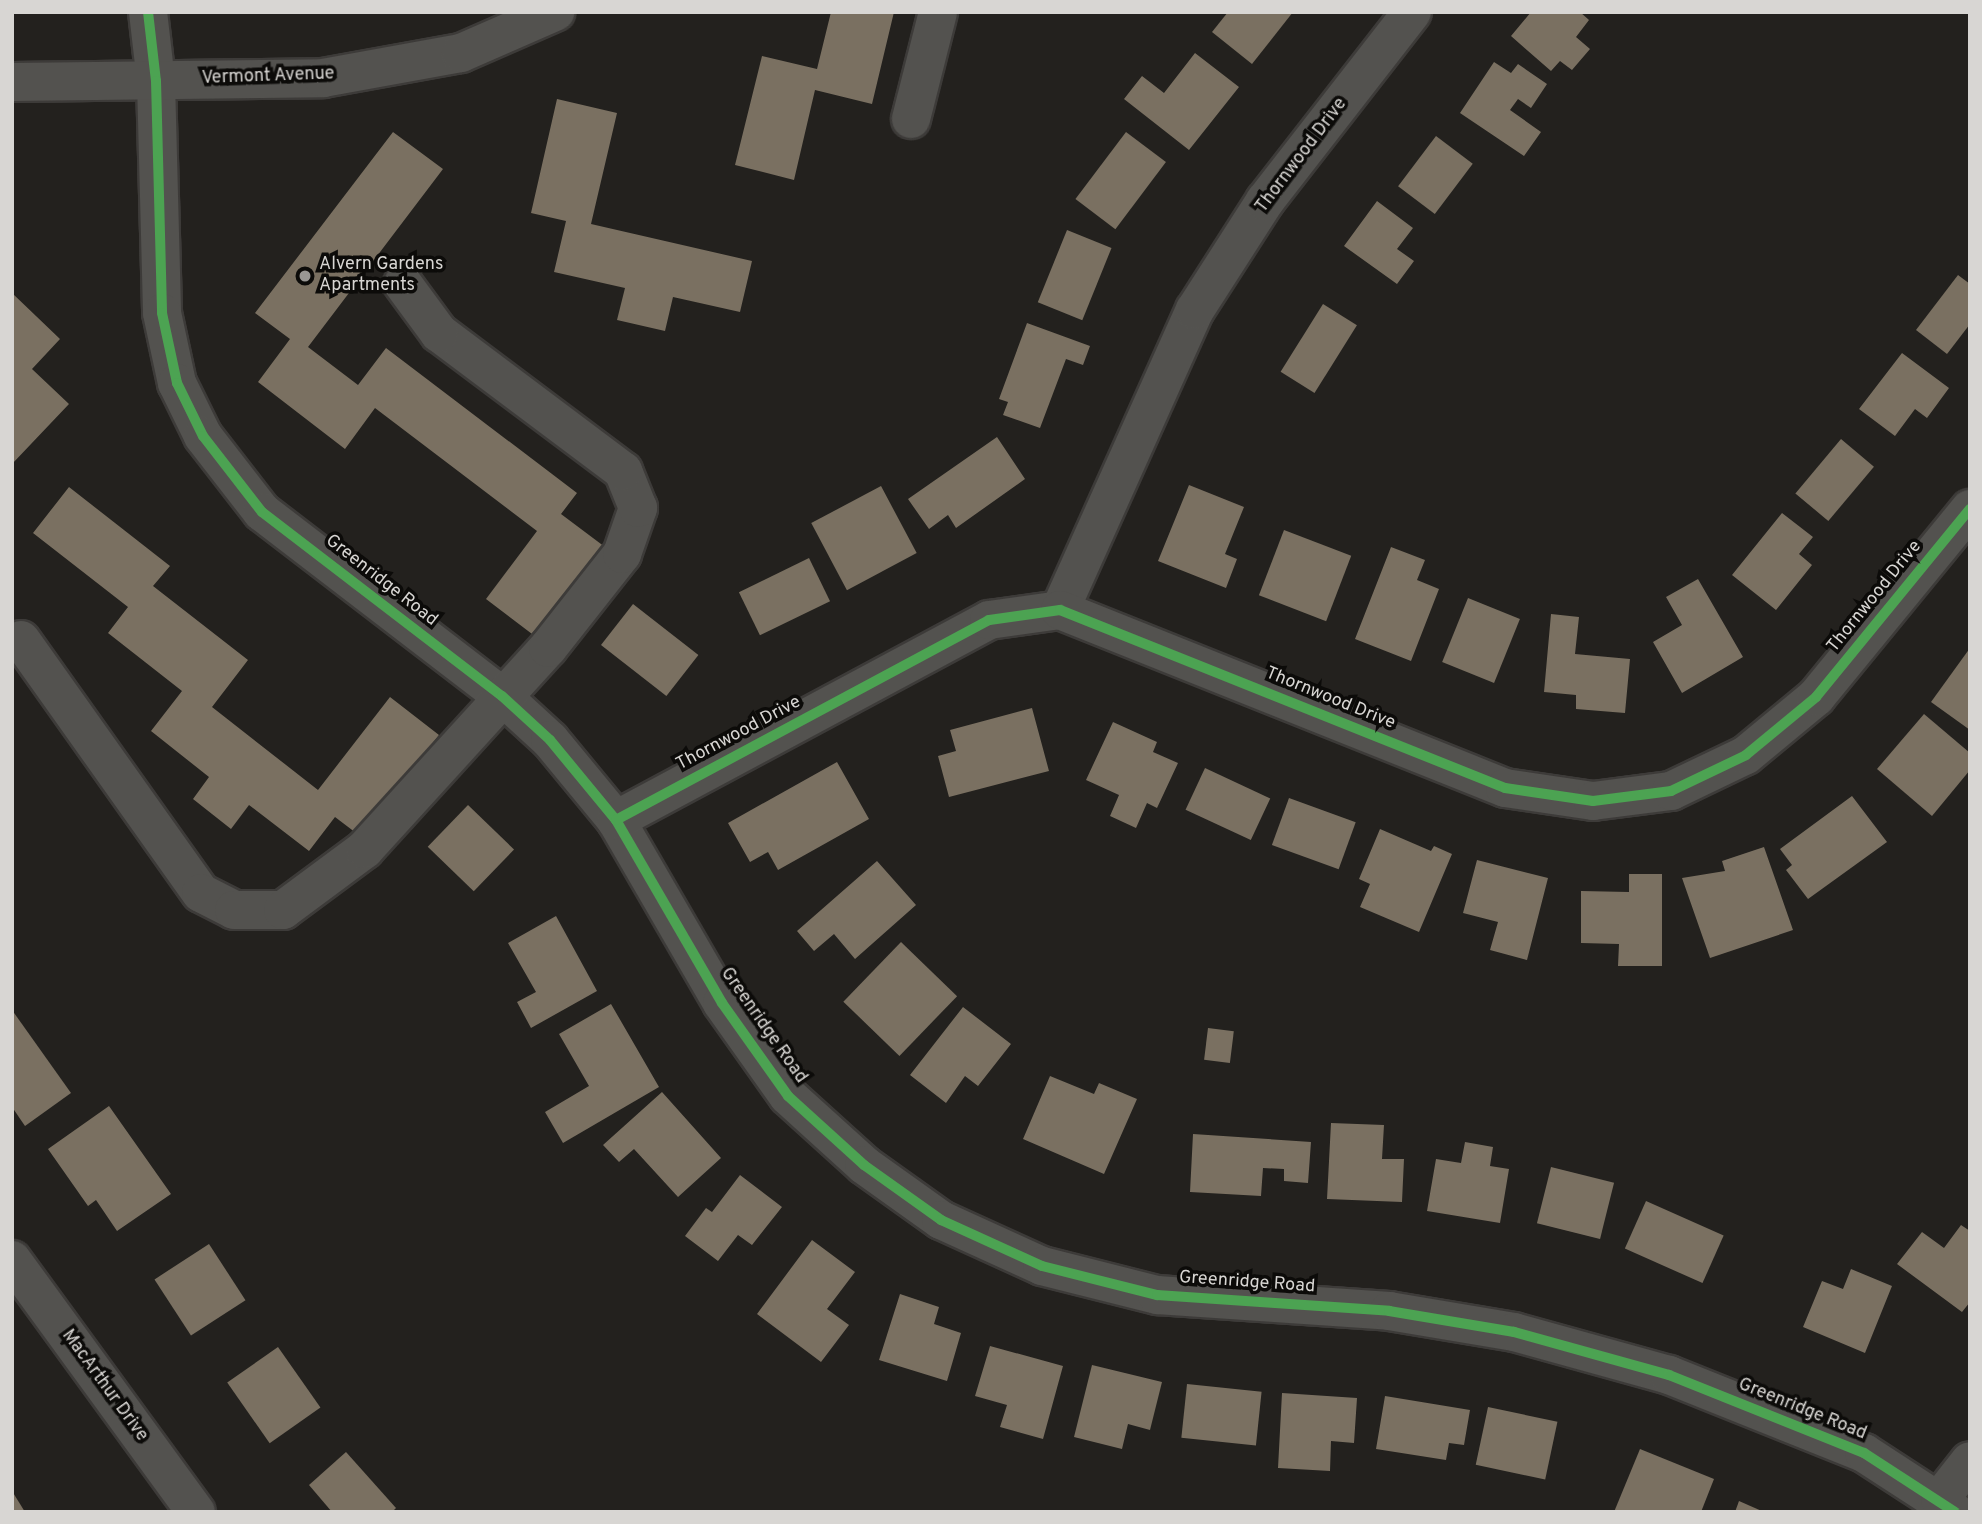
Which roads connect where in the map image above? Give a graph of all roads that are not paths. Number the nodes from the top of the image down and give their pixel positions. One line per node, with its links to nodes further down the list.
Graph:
1 (148, 12): 5 (street, Greenridge Road)
2 (555, 12): 5 (street, Vermont Avenue)
3 (938, 12): 7 (street)
4 (1412, 12): 10 (street, Thornwood Drive)
5 (156, 80): 6 (street, Vermont Avenue); 12 (street, Greenridge Road)
6 (12, 82)
7 (911, 119)
8 (403, 284): 12 (street)
9 (1970, 509): 10 (street, Thornwood Drive)
10 (1060, 610): 13 (street, Thornwood Drive)
11 (21, 640): 12 (street)
12 (502, 696): 13 (street, Greenridge Road)
13 (616, 820): 16 (street, Greenridge Road)
14 (12, 1260): 17 (street, MacArthur Drive)
15 (1970, 1461): 16 (street)
16 (1948, 1505)
17 (196, 1512)

